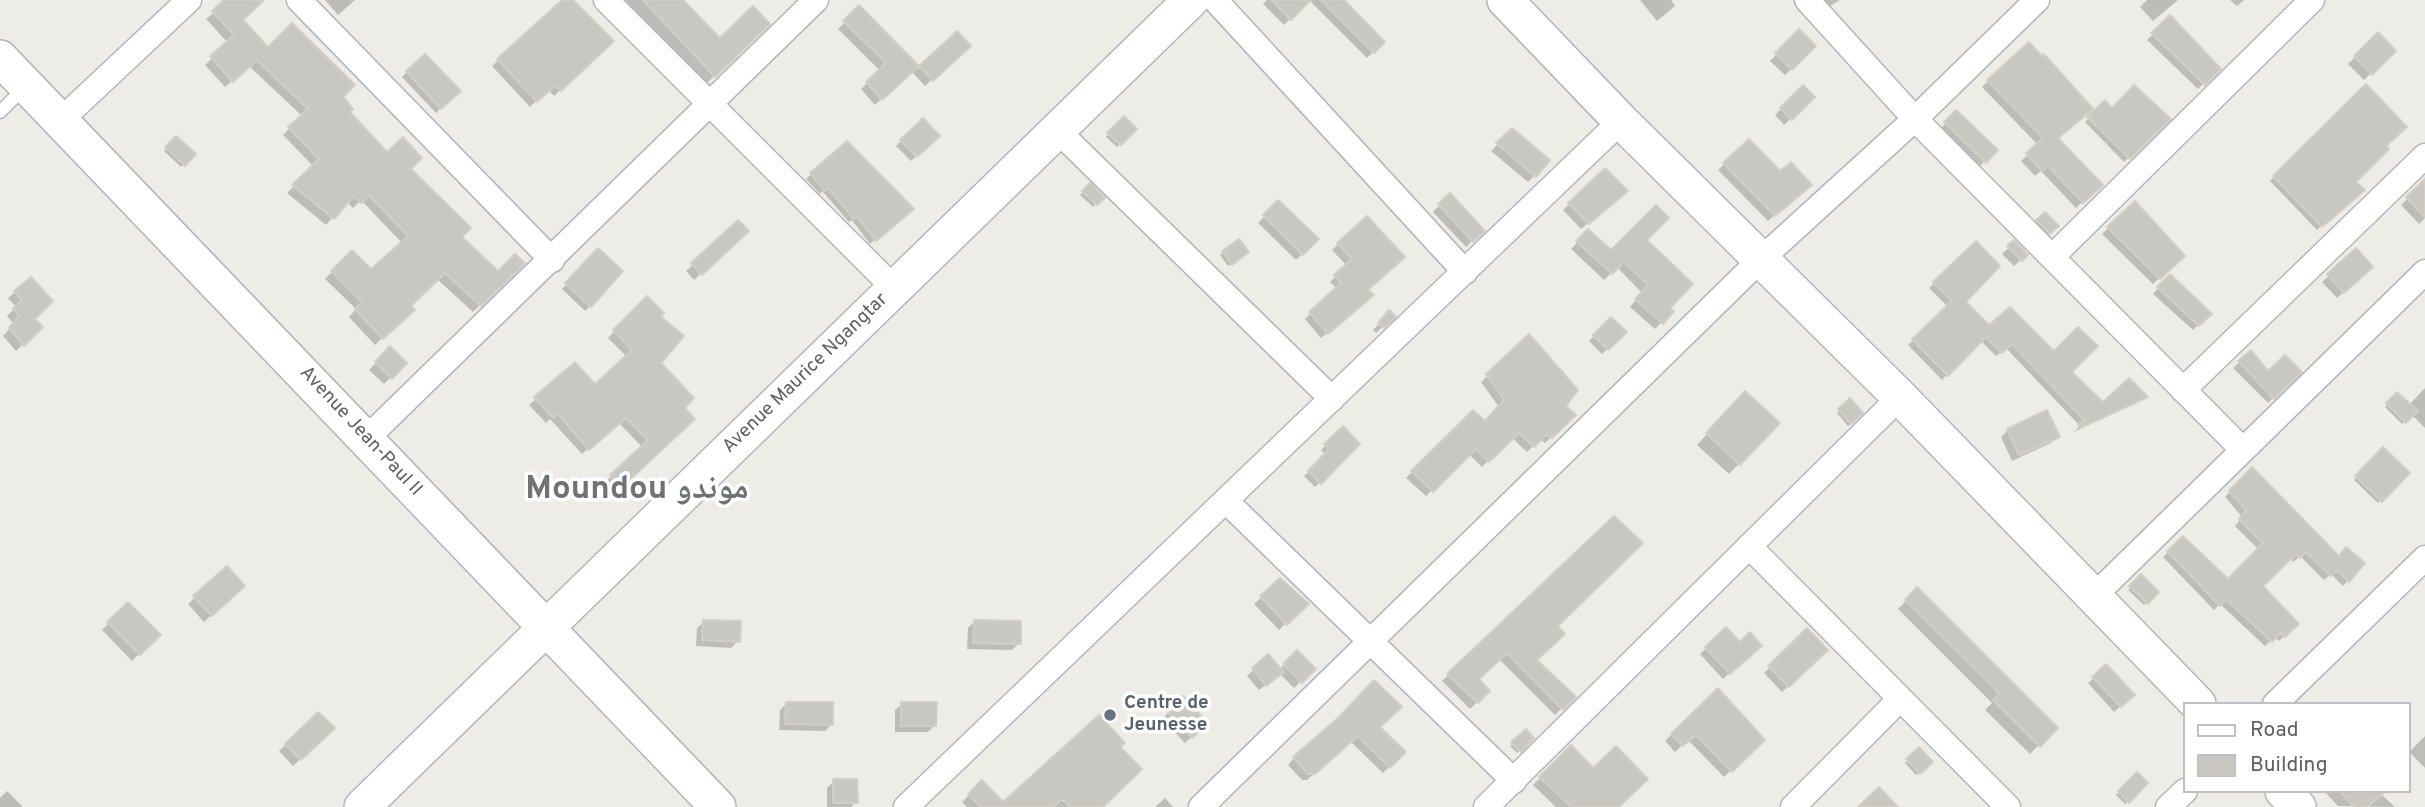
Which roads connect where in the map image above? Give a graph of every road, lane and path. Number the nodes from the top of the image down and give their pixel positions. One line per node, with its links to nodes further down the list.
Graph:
1 (190, 0): 16 (street)
2 (299, 0): 21 (street)
3 (607, 0): 13 (street)
4 (817, 0): 13 (street)
5 (1215, 0): 23 (street)
6 (1505, 0): 17 (street)
7 (1807, 0): 15 (street)
8 (2036, 0): 15 (street)
9 (2312, 0): 20 (street)
10 (1177, 5): 18 (street, Avenue Maurice Ngangtar)
11 (0, 58): 12 (street, Avenue Jean-Paul II)
12 (27, 86): 14 (lane); 16 (street, Avenue Jean-Paul II)
13 (709, 105): 21 (street); 25 (street)
14 (0, 112)
15 (1915, 118): 20 (street); 22 (street)
16 (61, 120): 29 (street, Avenue Jean-Paul II)
17 (1620, 121): 22 (street); 23 (street)
18 (1057, 130): 25 (street, Avenue Maurice Ngangtar); 28 (street)
19 (2425, 156): 26 (street)
20 (2052, 257): 26 (street)
21 (552, 260): 29 (street)
22 (1759, 261): 27 (street); 36 (street)
23 (1465, 272): 28 (street)
24 (2425, 272): 30 (street)
25 (894, 288): 35 (street, Avenue Maurice Ngangtar)
26 (2183, 390): 30 (street)
27 (1899, 397): 32 (street); 34 (street)
28 (1332, 399): 31 (street)
29 (367, 438): 35 (street, Avenue Jean-Paul II)
30 (2243, 450): 34 (street)
31 (1226, 500): 36 (street); 45 (street)
32 (1749, 546): 37 (street); 40 (street)
33 (2425, 558): 39 (street)
34 (2094, 596): 38 (street)
35 (545, 630): 43 (street, Avenue Maurice Ngangtar); 44 (street, Avenue Jean-Paul II)
36 (1372, 640): 40 (street); 46 (street)
37 (1899, 700): 48 (street); 49 (street)
38 (2196, 702)
39 (2277, 702)
40 (1514, 780): 47 (street)
41 (2184, 791): 50 (street)
42 (2285, 793): 51 (street)
43 (362, 807)
44 (718, 807)
45 (906, 807)
46 (1200, 807)
47 (1486, 807)
48 (1793, 807)
49 (2008, 807)
50 (2168, 807)
51 (2298, 807)

